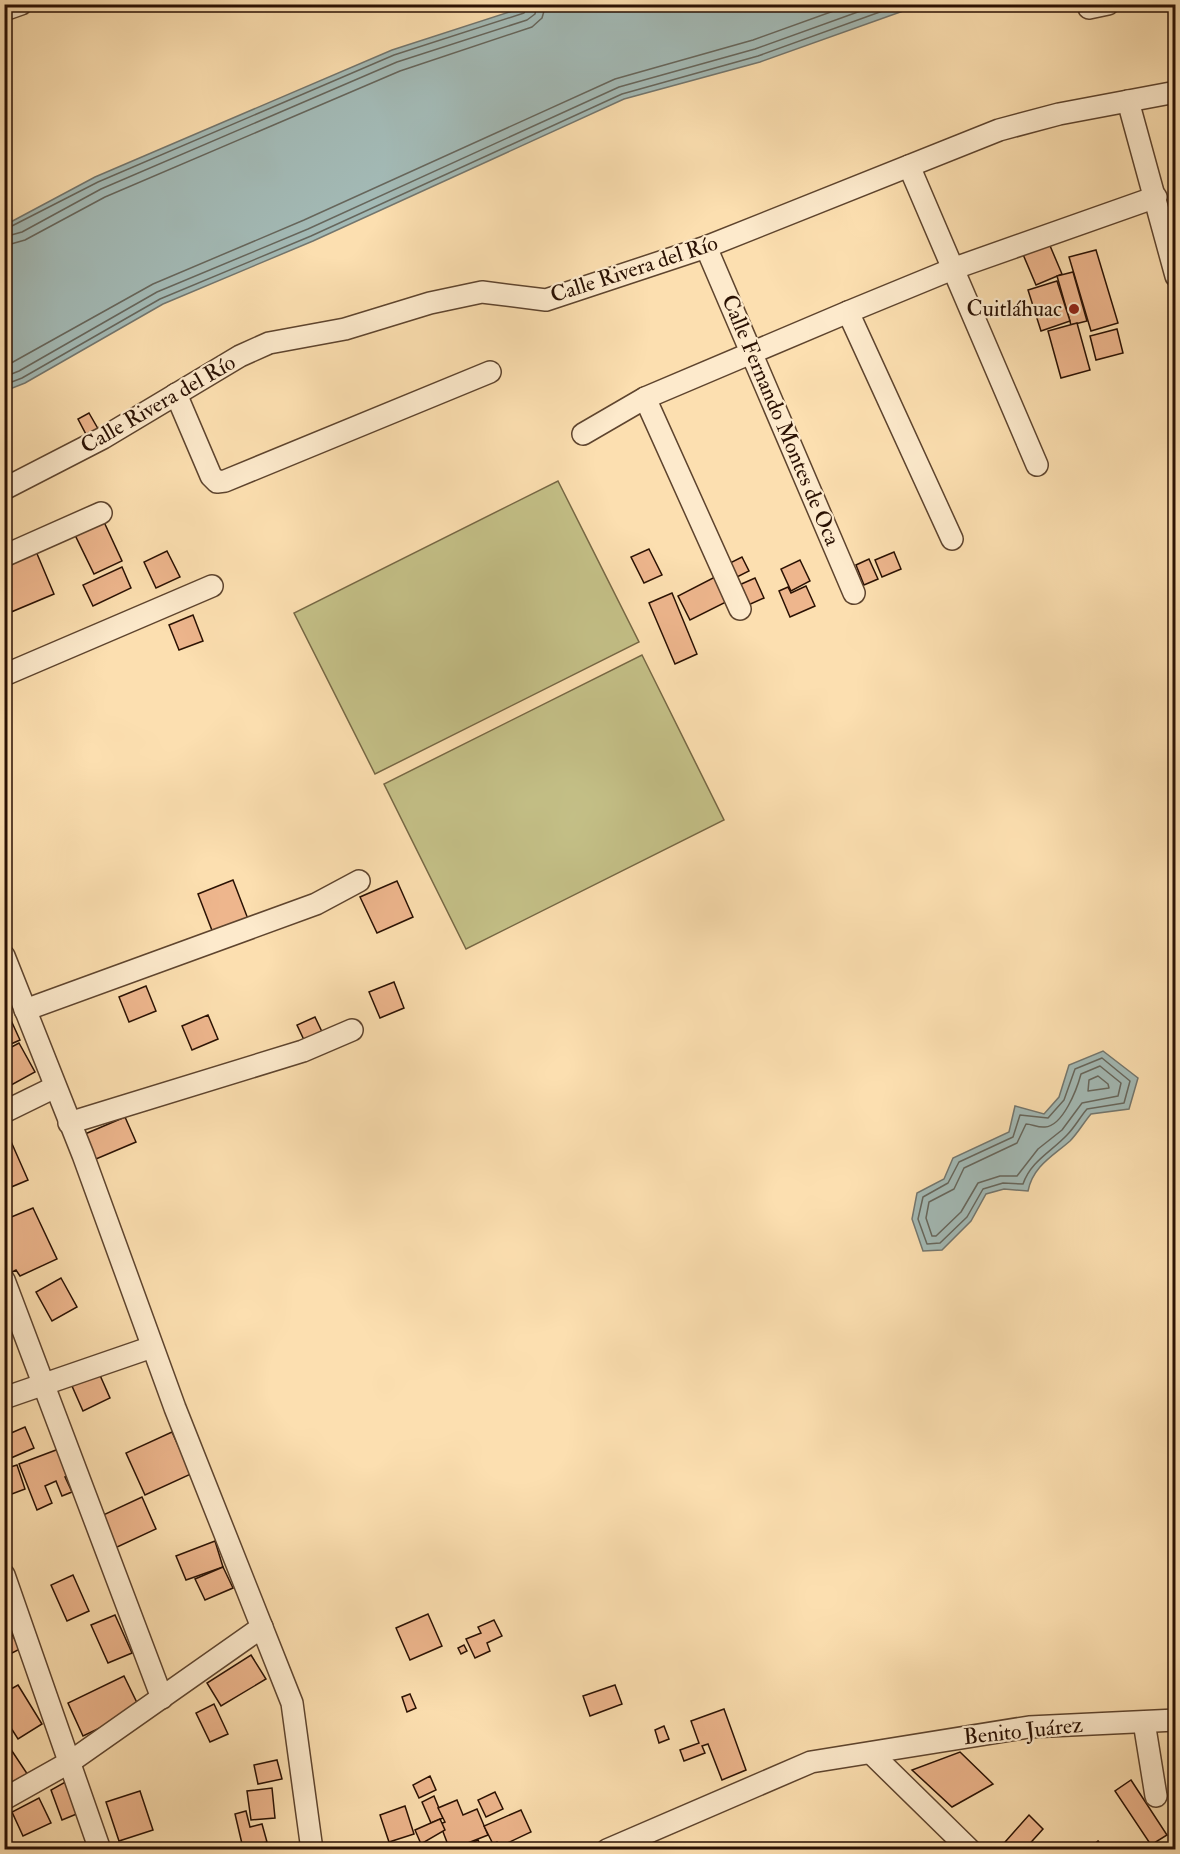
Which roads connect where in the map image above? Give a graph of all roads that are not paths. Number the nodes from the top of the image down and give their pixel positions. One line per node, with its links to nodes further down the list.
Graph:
1 (21, 4): 2 (street)
2 (4, 10)
3 (1176, 92): 4 (street, Calle Rivera del Río)
4 (1128, 101): 5 (street, Calle Rivera del Río); 6 (street)
5 (909, 166): 7 (street, Calle Rivera del Río); 8 (street)
6 (1156, 196): 8 (street); 9 (street)
7 (706, 247): 11 (street, Calle Fernando Montes de Oca); 13 (street, Calle Rivera del Río)
8 (955, 268): 10 (street); 16 (street)
9 (1176, 276)
10 (848, 312): 11 (street); 19 (street)
11 (753, 352): 14 (street); 22 (street, Calle Fernando Montes de Oca)
12 (490, 372): 13 (street)
13 (176, 394): 17 (street, Calle Rivera del Río)
14 (645, 398): 15 (street); 23 (street)
15 (583, 434)
16 (1037, 465)
17 (4, 489)
18 (102, 513): 20 (street)
19 (952, 539)
20 (4, 556)
21 (212, 586): 24 (street)
22 (854, 593)
23 (740, 609)
24 (4, 675)
25 (358, 881): 27 (street)
26 (4, 956): 27 (street)
27 (25, 1010): 29 (street)
28 (352, 1030): 31 (street)
29 (55, 1087): 30 (street); 31 (street)
30 (4, 1112)
31 (69, 1123): 33 (street)
32 (4, 1280): 34 (street)
33 (152, 1347): 34 (street); 37 (street)
34 (45, 1384): 35 (street); 38 (street)
35 (4, 1398)
36 (4, 1575): 42 (street)
37 (262, 1627): 38 (street); 46 (street)
38 (162, 1698): 42 (street)
39 (1176, 1720): 40 (street, Benito Juárez)
40 (1144, 1722): 41 (street, Benito Juárez); 43 (street)
41 (871, 1754): 47 (street, Benito Juárez); 48 (street)
42 (70, 1762): 44 (street); 45 (street)
43 (1156, 1796)
44 (4, 1799)
45 (100, 1850)
46 (312, 1850)
47 (608, 1850)
48 (970, 1850)

